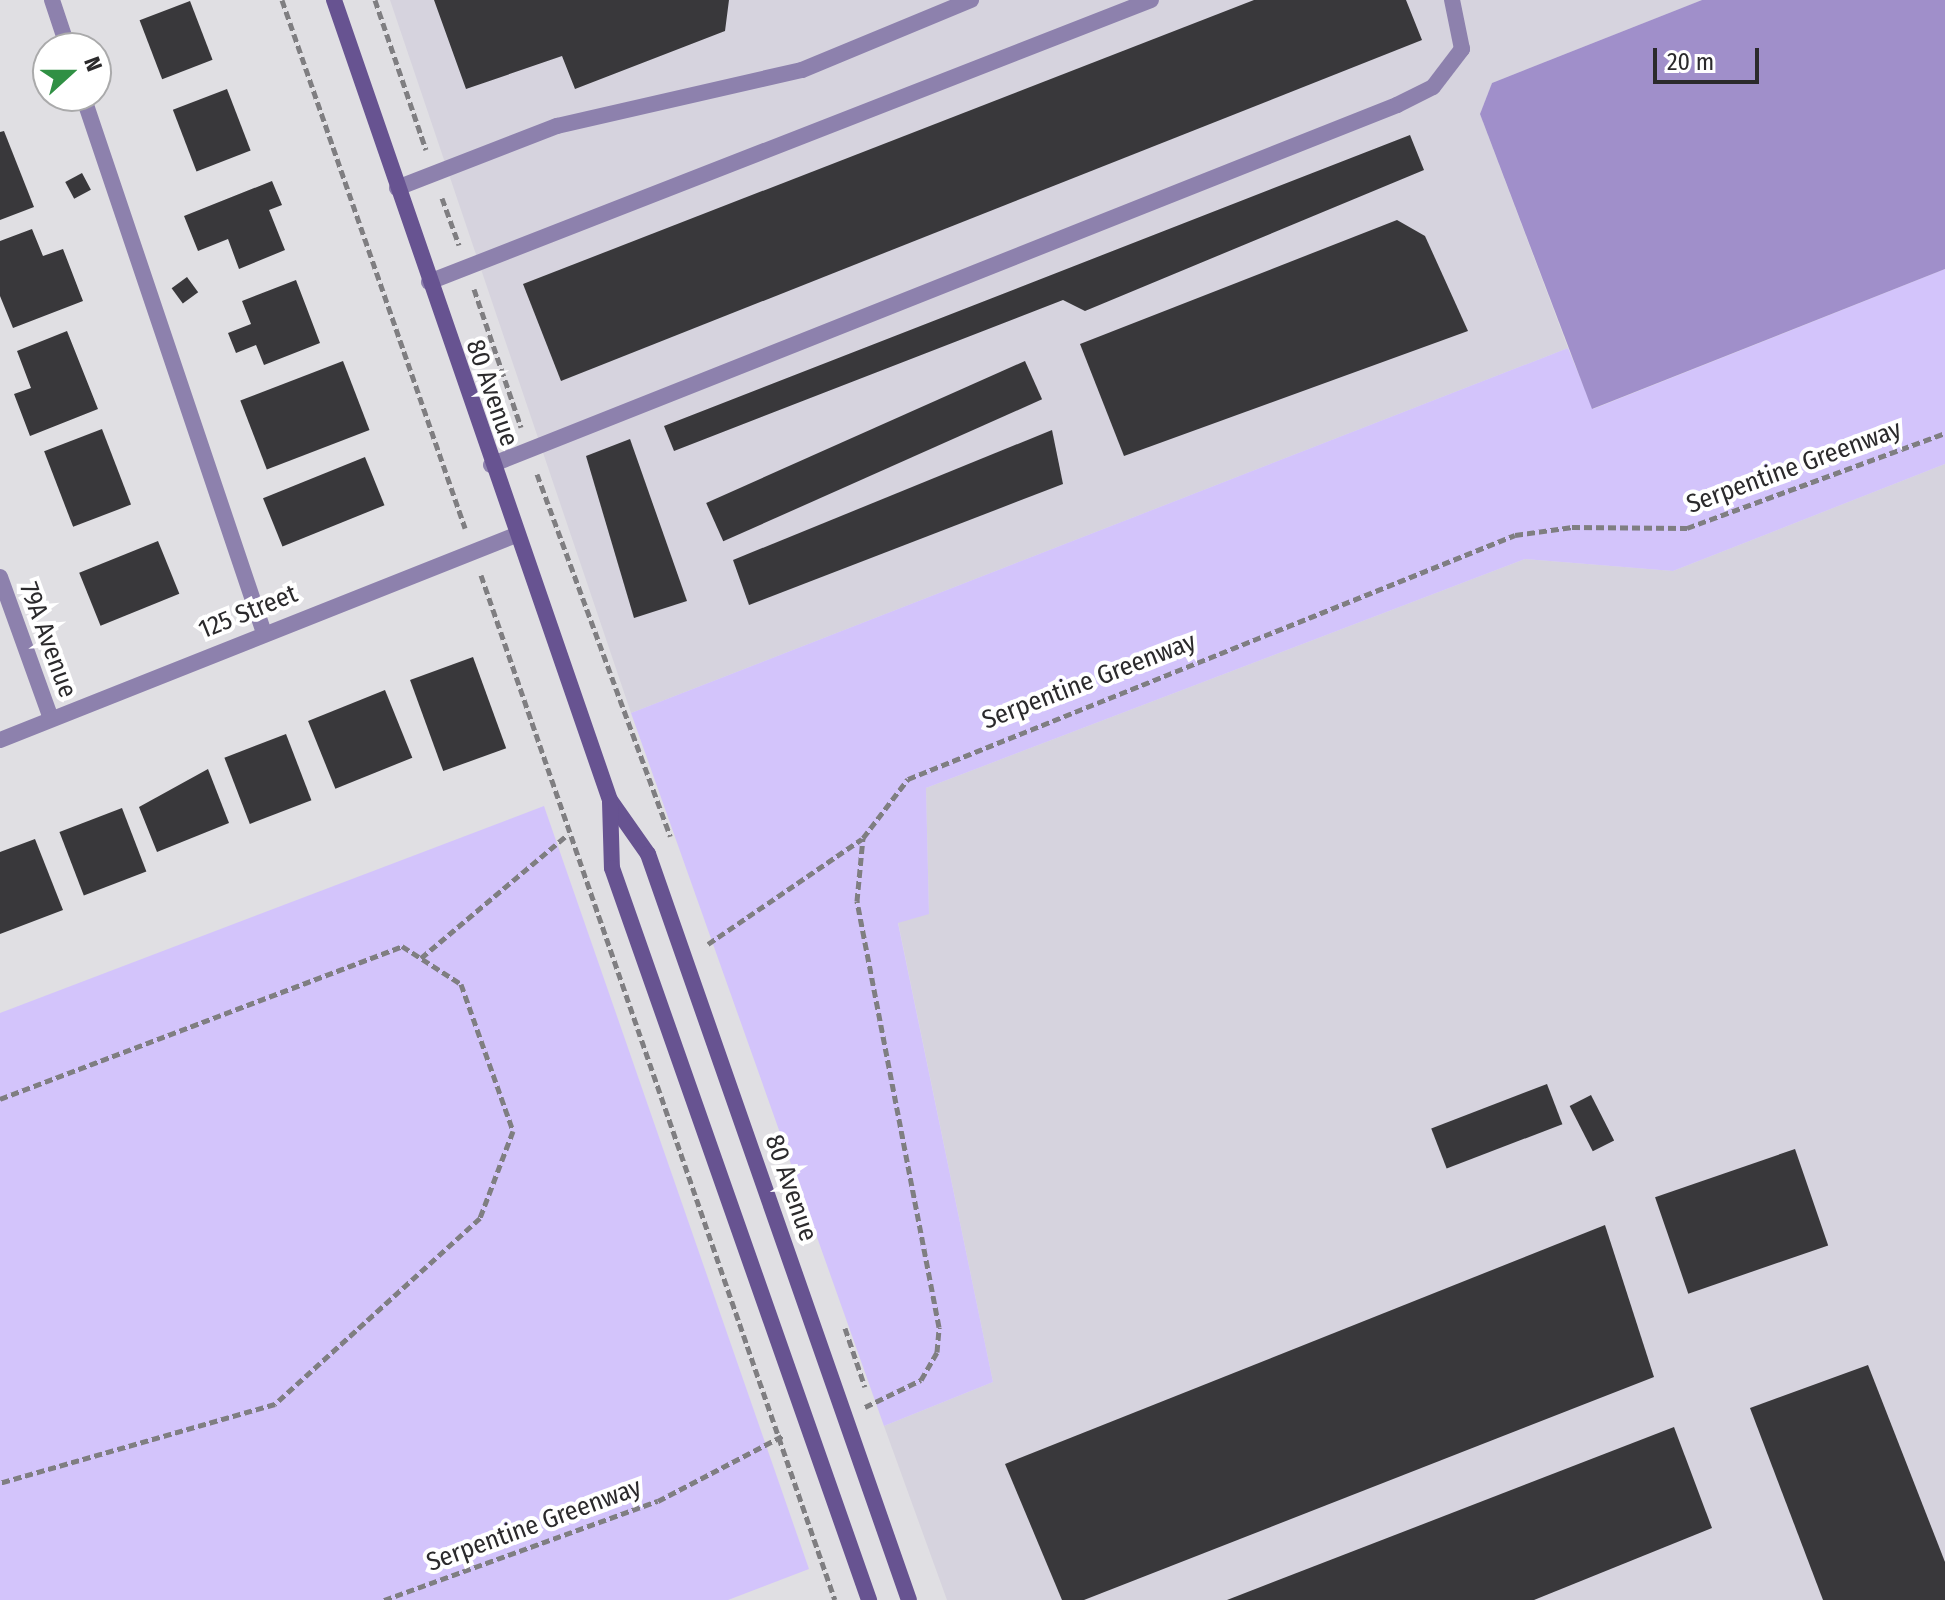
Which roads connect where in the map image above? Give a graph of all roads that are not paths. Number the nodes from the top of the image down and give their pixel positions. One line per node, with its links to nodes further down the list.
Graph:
1 (52, 0): 6 (street)
2 (334, 0): 8 (main road, 80 Avenue)
3 (971, 0): 8 (street)
4 (1151, 0): 9 (street)
5 (1452, 0): 10 (street)
6 (63, 32)
7 (88, 112): 13 (street)
8 (397, 188): 9 (main road, 80 Avenue)
9 (429, 282): 10 (main road, 80 Avenue)
10 (491, 465): 11 (main road, 80 Avenue)
11 (516, 535): 13 (street, 125 Street); 16 (main road, 80 Avenue)
12 (0, 577): 14 (street, 79A Avenue)
13 (263, 630): 14 (street, 125 Street)
14 (51, 719): 15 (street, 125 Street)
15 (0, 740)
16 (610, 800): 17 (main road, 80 Avenue); 18 (main road, 80 Avenue)
17 (869, 1600)
18 (909, 1600)

